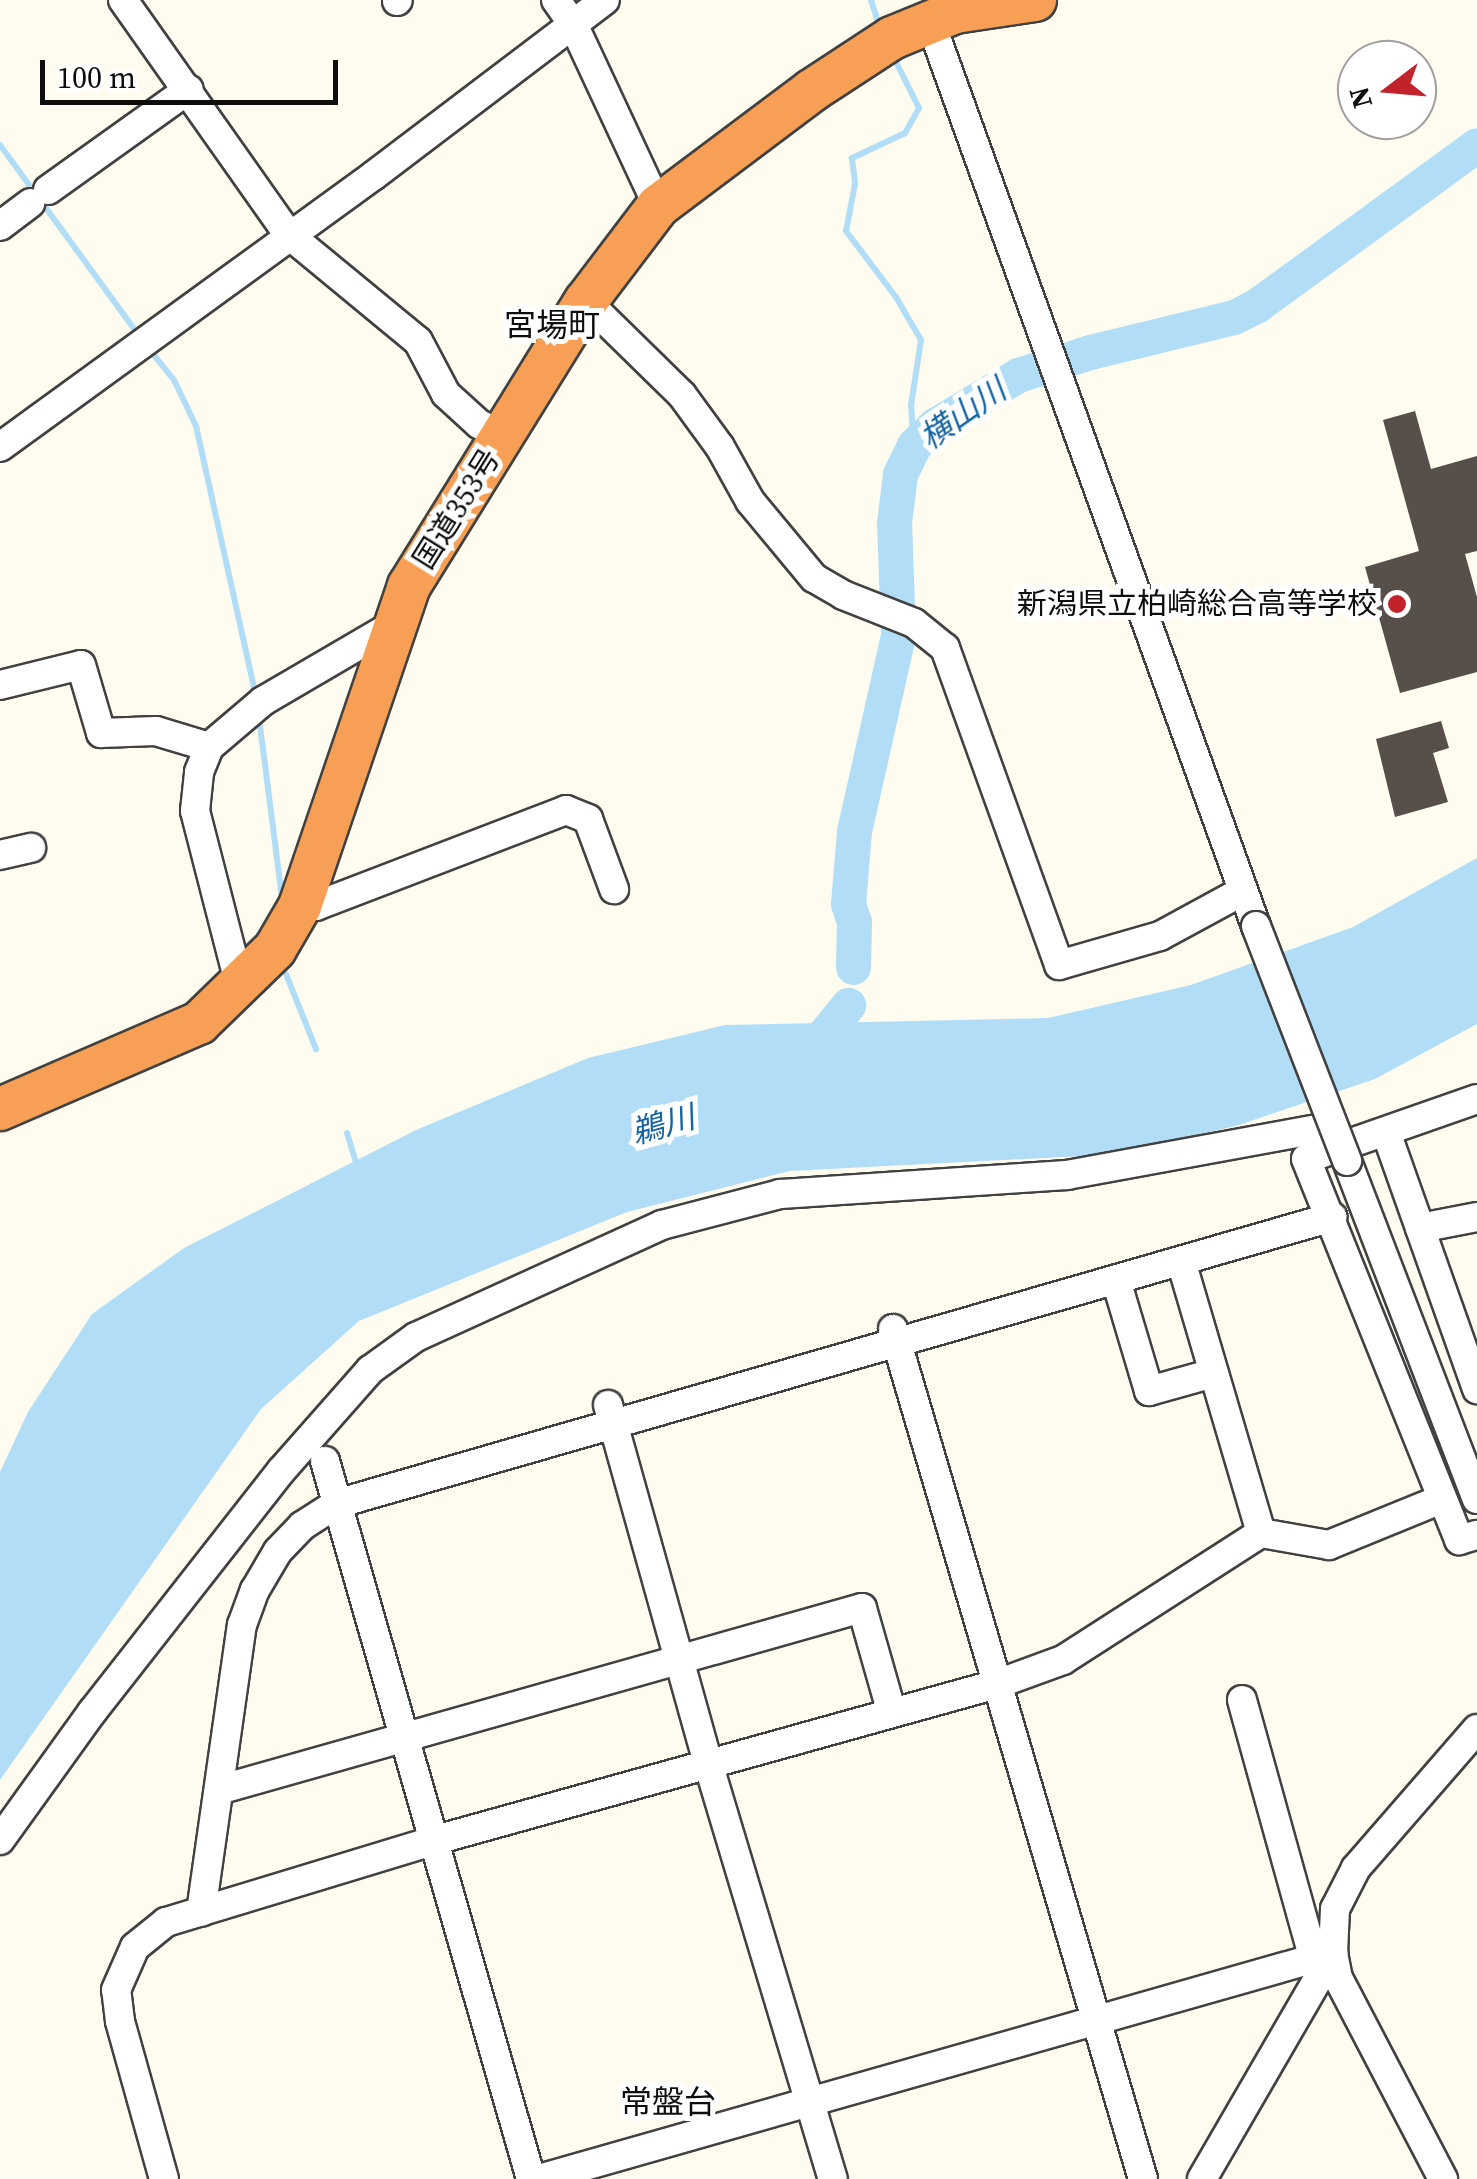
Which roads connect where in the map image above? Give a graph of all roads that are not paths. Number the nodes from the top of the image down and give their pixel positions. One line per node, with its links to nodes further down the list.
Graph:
1 (123, 0): 7 (street)
2 (556, 0): 6 (street)
3 (606, 0): 6 (street)
4 (1035, 0): 5 (highway, 国道353号)
5 (930, 20): 8 (highway, 国道353号); 20 (street)
6 (573, 24): 8 (street); 10 (street)
7 (189, 89): 9 (street); 10 (street)
8 (658, 206): 11 (highway, 国道353号)
9 (0, 226)
10 (288, 234): 12 (street); 13 (street)
11 (586, 300): 12 (highway, 国道353号); 20 (street)
12 (502, 435): 14 (highway, 国道353号)
13 (1, 444)
14 (395, 624): 16 (street); 21 (highway, 国道353号)
15 (0, 686): 16 (street)
16 (208, 747): 22 (street)
17 (31, 848): 18 (street)
18 (0, 855)
19 (614, 889): 21 (street)
20 (1242, 891): 37 (street, bridge)
21 (300, 906): 22 (highway, 国道353号)
22 (240, 986): 24 (highway, 国道353号)
23 (1477, 1099): 26 (street)
24 (0, 1110)
25 (1317, 1129): 50 (street)
26 (1386, 1132): 27 (street); 29 (street)
27 (1332, 1217): 30 (street); 38 (street)
28 (1477, 1218): 29 (street)
29 (1420, 1228): 34 (street)
30 (1180, 1261): 31 (street); 33 (street)
31 (1116, 1280): 32 (street); 33 (street)
32 (896, 1336): 35 (street); 43 (street)
33 (1214, 1373): 40 (street)
34 (1477, 1389)
35 (611, 1415): 39 (street); 42 (street)
36 (325, 1461): 39 (street)
37 (1477, 1498)
38 (1442, 1500): 40 (street); 41 (street)
39 (336, 1504): 47 (street); 49 (street)
40 (1261, 1533): 43 (street)
41 (1477, 1536)
42 (679, 1657): 45 (street); 47 (street); 48 (street)
43 (996, 1684): 45 (street); 54 (street)
44 (1242, 1700): 53 (street)
45 (892, 1712): 48 (street)
46 (1477, 1730): 53 (street)
47 (402, 1737): 49 (street); 51 (street)
48 (708, 1764): 51 (street); 55 (street)
49 (222, 1789): 52 (street)
50 (0, 1840)
51 (432, 1841): 52 (street); 57 (street)
52 (201, 1912): 56 (street)
53 (1324, 1956): 54 (street); 61 (street); 62 (street)
54 (1096, 2019): 55 (street); 60 (street)
55 (812, 2101): 58 (street); 59 (street)
56 (164, 2179)
57 (532, 2179)
58 (540, 2179)
59 (834, 2179)
60 (1143, 2179)
61 (1202, 2179)
62 (1443, 2179)

